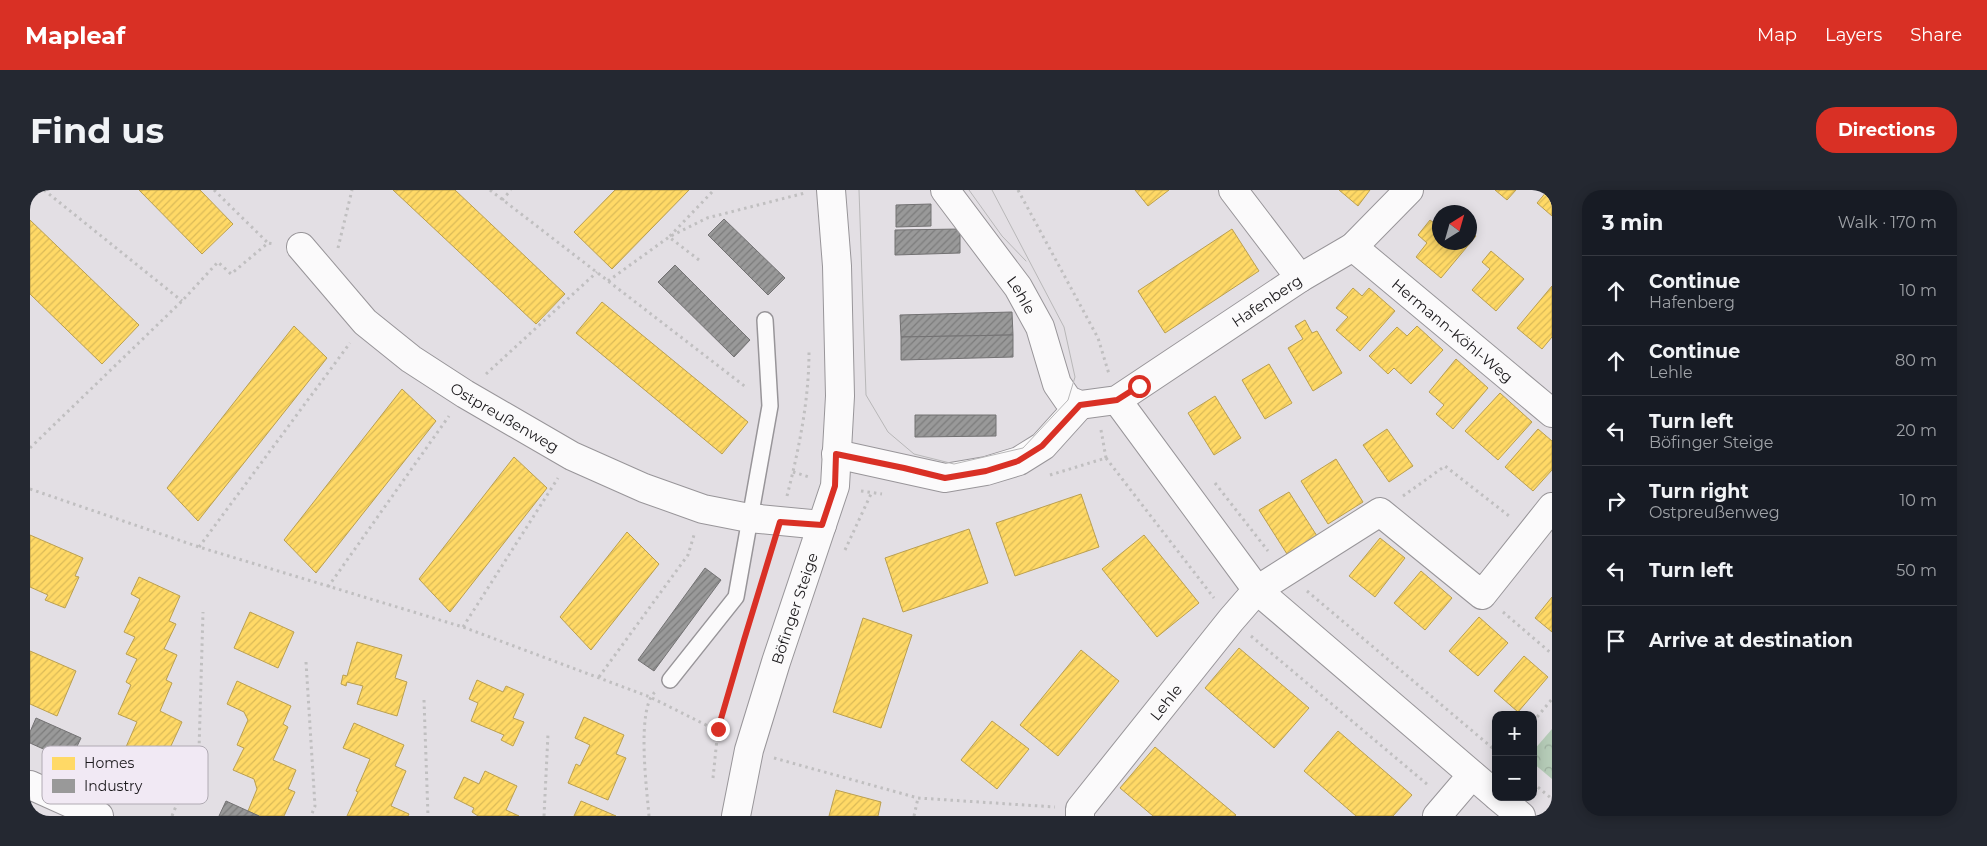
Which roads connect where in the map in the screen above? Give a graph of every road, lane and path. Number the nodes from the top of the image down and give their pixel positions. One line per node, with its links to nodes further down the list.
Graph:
1 (44, 190): 22 (path)
2 (214, 190): 14 (path)
3 (352, 190): 21 (path)
4 (490, 190): 12 (path)
5 (511, 190): 12 (path)
6 (714, 190): 13 (path)
7 (945, 190): 28 (street, Lehle)
8 (1018, 190): 27 (path)
9 (1233, 190): 19 (street)
10 (1409, 190): 16 (street, Hafenberg)
11 (820, 191): 13 (path); 32 (street, Böfinger Steige)
12 (502, 200): 18 (path)
13 (669, 237): 17 (path); 20 (path)
14 (268, 243): 15 (path); 22 (path)
15 (301, 247): 21 (street, Ostpreußenweg)
16 (1353, 247): 19 (street, Hafenberg); 30 (street, Hermann-Köhl-Weg)
17 (699, 260)
18 (597, 272): 20 (path); 26 (path)
19 (1300, 278): 27 (street, Hafenberg)
20 (608, 281): 29 (path)
21 (329, 282): 24 (street, Ostpreußenweg)
22 (182, 301): 31 (path)
23 (764, 320): 29 (lane)
24 (365, 322): 26 (street, Ostpreußenweg); 43 (path)
25 (809, 350): 40 (path)
26 (465, 394): 33 (street, Ostpreußenweg); 45 (path)
27 (1117, 400): 28 (street); 46 (street)
28 (1080, 405): 32 (street)
29 (770, 406): 39 (lane)
30 (1552, 413)
31 (30, 448)
32 (836, 454): 41 (street, Böfinger Steige)
33 (572, 456): 37 (street, Ostpreußenweg); 51 (path)
34 (1106, 458): 50 (path)
35 (30, 489): 43 (path)
36 (1552, 507): 42 (street)
37 (703, 509): 39 (street, Ostpreußenweg); 54 (path)
38 (1380, 512): 42 (path); 46 (street); 47 (street)
39 (749, 518): 40 (street, Ostpreußenweg); 55 (lane)
40 (780, 522): 41 (street, Ostpreußenweg); 44 (path)
41 (822, 525): 63 (street, Böfinger Steige)
42 (1531, 534): 47 (street)
43 (199, 547): 45 (path)
44 (761, 586)
45 (328, 587): 51 (path)
46 (1257, 590): 50 (street, Lehle); 64 (street)
47 (1482, 594): 52 (path)
48 (755, 604): 60 (path)
49 (203, 612): 62 (path)
50 (1231, 620): 75 (path); 76 (street, Lehle)
51 (463, 627): 54 (path)
52 (1552, 654)
53 (306, 662): 79 (path)
54 (598, 677): 56 (path)
55 (670, 680)
56 (650, 697): 60 (path); 82 (path)
57 (1552, 699): 59 (path)
58 (424, 700): 80 (path)
59 (1537, 717)
60 (718, 729): 63 (path); 67 (path)
61 (548, 734): 81 (path)
62 (199, 746)
63 (748, 750): 70 (path); 83 (street, Böfinger Steige)
64 (1472, 775): 69 (street); 75 (street)
65 (30, 785): 68 (street)
66 (1537, 786): 71 (path)
67 (712, 787)
68 (42, 790)
69 (1492, 792)
70 (918, 798): 76 (path); 84 (path)
71 (1552, 799)
72 (1503, 801): 85 (street)
73 (72, 804): 77 (street)
74 (177, 804): 78 (path)
75 (1443, 809)
76 (1080, 812)
77 (99, 816)
78 (172, 816)
79 (311, 816)
80 (428, 816)
81 (544, 816)
82 (648, 816)
83 (736, 816)
84 (914, 816)
85 (1521, 816)

